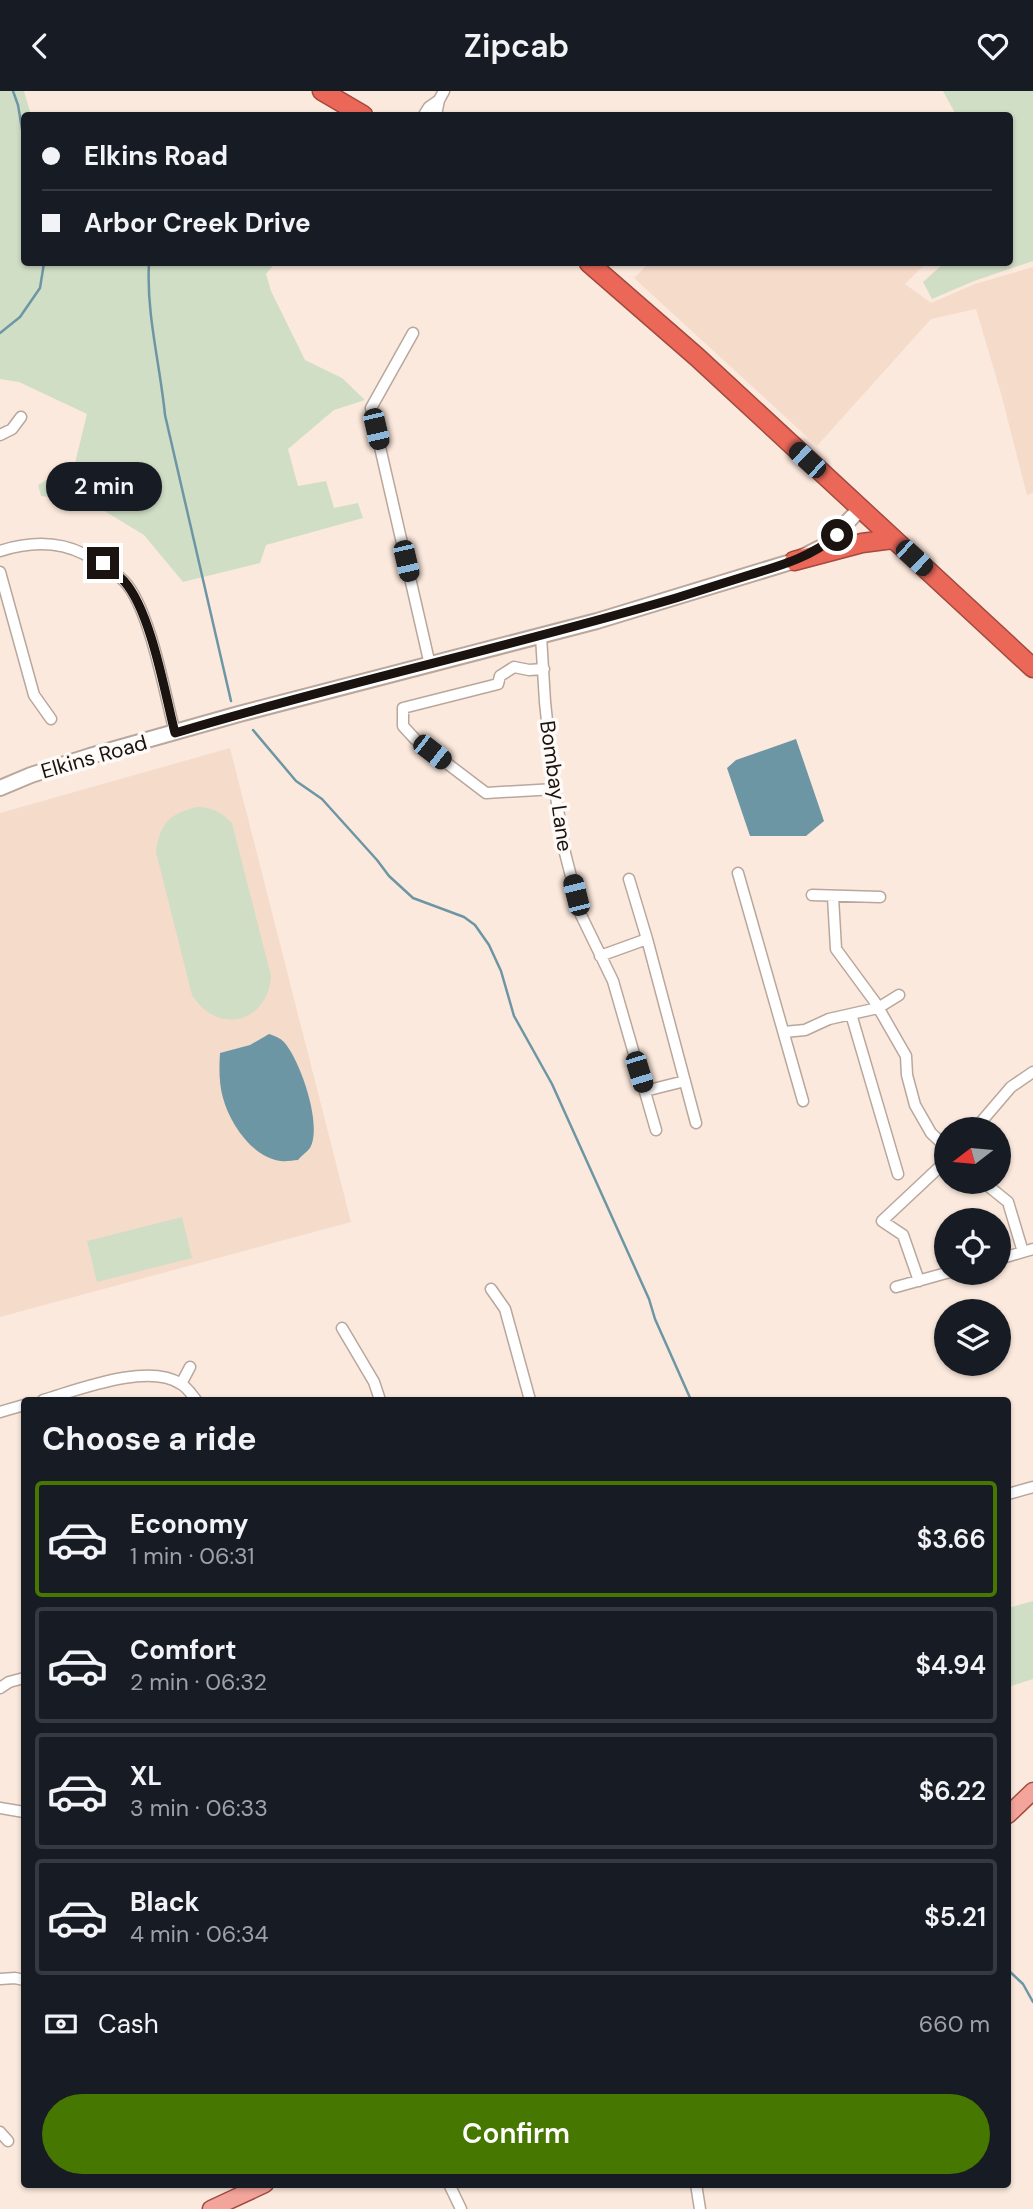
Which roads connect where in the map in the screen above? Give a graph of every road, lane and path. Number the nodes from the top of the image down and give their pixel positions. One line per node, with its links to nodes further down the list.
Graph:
1 (321, 91): 3 (highway)
2 (442, 96): 4 (street)
3 (358, 112)
4 (426, 112)
5 (592, 266): 9 (highway)
6 (413, 333): 15 (street)
7 (21, 417): 8 (street)
8 (0, 435)
9 (860, 509): 10 (highway); 12 (street, Elkins Road)
10 (893, 539): 12 (highway); 16 (highway)
11 (0, 551): 19 (street)
12 (794, 561): 14 (street, Elkins Road)
13 (0, 572): 18 (street)
14 (541, 636): 15 (street, Elkins Road); 17 (street, Bombay Lane)
15 (429, 665): 19 (street, Elkins Road)
16 (1033, 668)
17 (544, 669): 21 (street, Bombay Lane); 21 (street)
18 (51, 719)
19 (175, 733): 20 (street, Elkins Road)
20 (0, 788)
21 (555, 789): 28 (street, Bombay Lane)
22 (738, 873): 32 (street)
23 (629, 879): 27 (street)
24 (812, 895): 25 (street)
25 (833, 897): 26 (street); 30 (street)
26 (880, 898)
27 (647, 939): 28 (street); 34 (street)
28 (600, 956): 35 (street, Bombay Lane)
29 (899, 995): 30 (street)
30 (878, 1007): 31 (street); 40 (street)
31 (851, 1014): 32 (street); 42 (street)
32 (784, 1032): 36 (street)
33 (1033, 1072): 37 (street)
34 (685, 1081): 35 (street); 38 (street)
35 (645, 1091): 39 (street, Bombay Lane)
36 (803, 1101)
37 (986, 1117)
38 (696, 1123)
39 (656, 1130)
40 (934, 1136)
41 (934, 1172): 47 (street)
42 (898, 1174)
43 (998, 1194): 44 (street)
44 (1028, 1251): 45 (street)
45 (1011, 1256)
46 (934, 1277): 47 (street)
47 (919, 1281): 48 (street)
48 (896, 1287)
49 (491, 1289): 56 (street)
50 (342, 1328): 55 (street)
51 (190, 1367): 52 (street)
52 (181, 1384): 53 (street); 54 (street)
53 (54, 1397)
54 (193, 1397)
55 (379, 1397)
56 (529, 1397)
57 (21, 1406): 58 (street)
58 (0, 1412)
59 (1033, 1487): 60 (street)
60 (1011, 1493)
61 (21, 1679): 62 (street)
62 (0, 1688)
63 (1033, 1791): 66 (main road)
64 (0, 1808): 65 (street)
65 (21, 1812)
66 (1011, 1812)
67 (0, 1979): 68 (street)
68 (21, 1979)
69 (0, 2132): 70 (street)
70 (8, 2141)
71 (256, 2188): 74 (main road)
72 (451, 2188): 75 (street)
73 (697, 2188): 76 (street)
74 (211, 2209)
75 (461, 2209)
76 (700, 2209)

